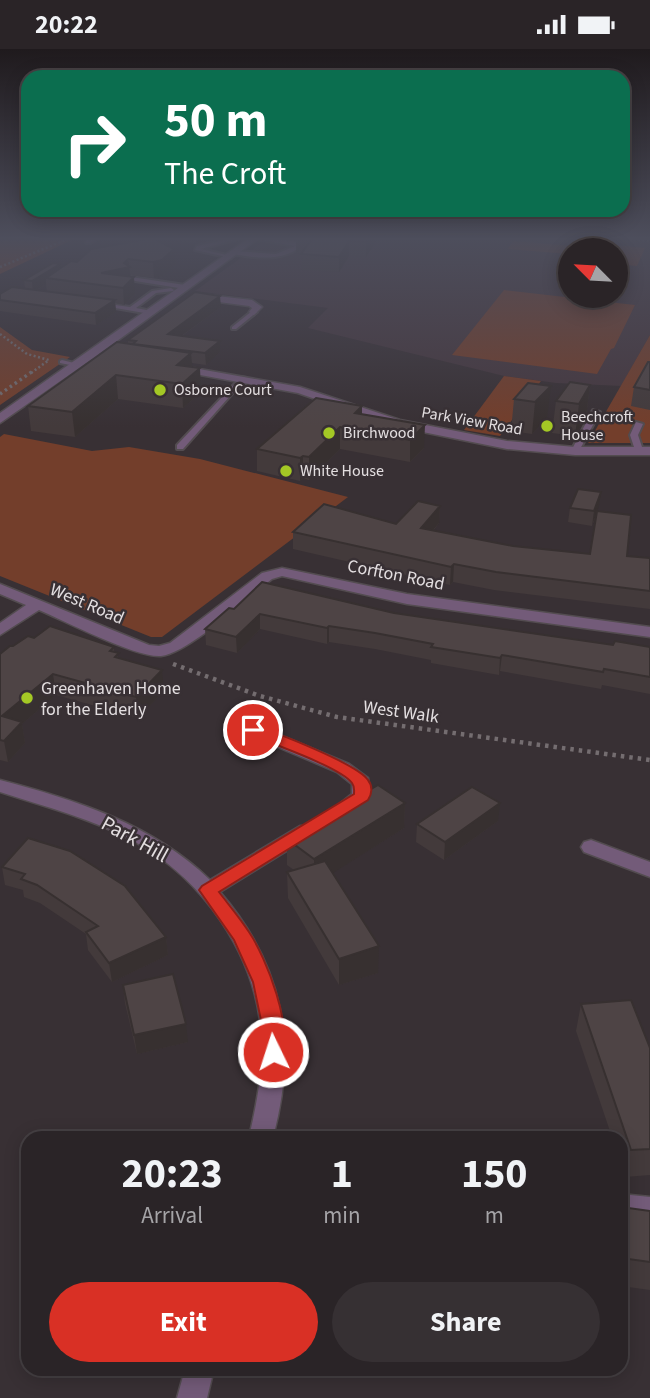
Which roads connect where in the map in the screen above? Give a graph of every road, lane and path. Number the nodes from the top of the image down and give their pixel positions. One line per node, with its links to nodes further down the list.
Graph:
1 (140, 301): 4 (lane)
2 (166, 301): 6 (street)
3 (240, 301): 5 (street)
4 (132, 309): 6 (lane); 6 (lane)
5 (254, 312): 7 (lane)
6 (146, 315): 9 (street)
7 (233, 328)
8 (0, 334): 15 (path)
9 (88, 355): 11 (street); 12 (street)
10 (62, 362): 12 (lane)
11 (136, 362)
12 (75, 365): 17 (street)
13 (160, 365): 14 (street, Park View Road)
14 (243, 378): 19 (lane); 21 (street, Park View Road)
15 (0, 394)
16 (596, 412): 21 (lane)
17 (0, 419)
18 (639, 424): 20 (lane)
19 (180, 447)
20 (645, 450): 21 (street, Park View Road)
21 (575, 451)
22 (0, 589): 23 (street, West Road)
23 (38, 604): 24 (street); 26 (street, West Road)
24 (0, 630)
25 (650, 632): 26 (street, Corfton Road)
26 (160, 651): 28 (path, West Walk)
27 (265, 719): 32 (street)
28 (650, 761)
29 (0, 786): 32 (street, Park Hill)
30 (591, 847): 31 (street)
31 (650, 870)
32 (208, 890): 33 (street, Park Hill)
33 (263, 1131)
34 (628, 1206): 35 (street)
35 (650, 1209)
36 (198, 1376): 37 (street)
37 (192, 1398)

